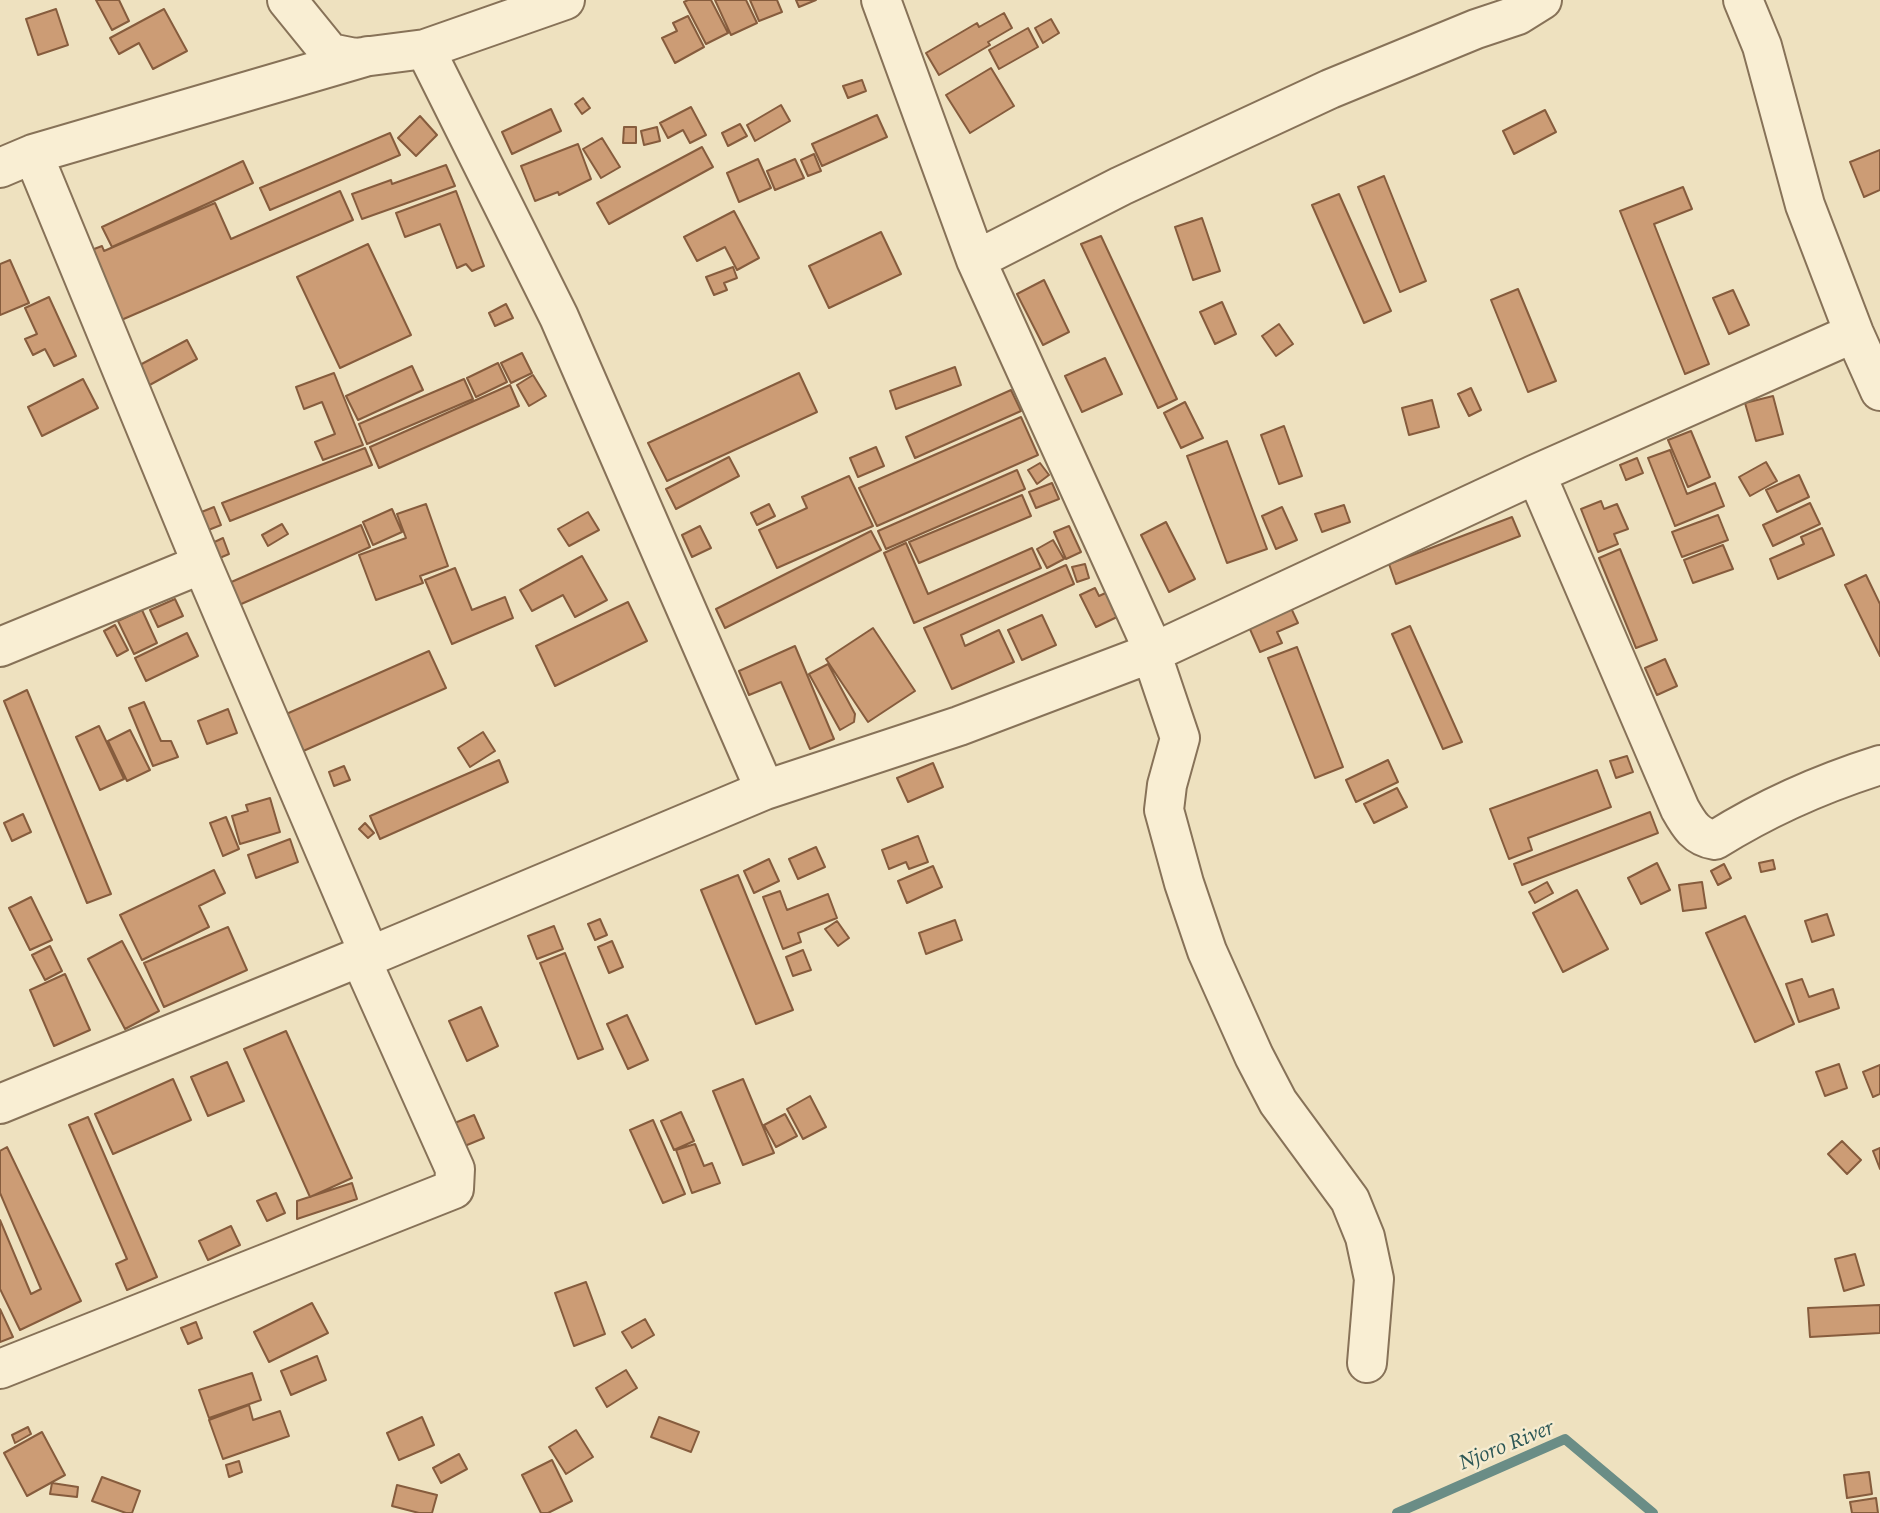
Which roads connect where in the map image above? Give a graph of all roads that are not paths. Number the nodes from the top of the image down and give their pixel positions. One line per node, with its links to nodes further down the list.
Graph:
1 (287, 0): 7 (street)
2 (565, 0): 6 (street)
3 (881, 0): 9 (street)
4 (1542, 0): 9 (street)
5 (1743, 0): 10 (street)
6 (425, 49): 7 (street); 17 (street)
7 (368, 56): 8 (street)
8 (16, 161): 13 (street)
9 (976, 260): 15 (street)
10 (1854, 333): 11 (street); 12 (street)
11 (1880, 391)
12 (1536, 474): 15 (street); 16 (street)
13 (202, 564): 14 (street); 18 (street)
14 (0, 647)
15 (1154, 652): 17 (street); 20 (street)
16 (1880, 765)
17 (765, 790): 18 (street)
18 (365, 956): 19 (street); 21 (street)
19 (0, 1104)
20 (1367, 1363)
21 (0, 1369)

